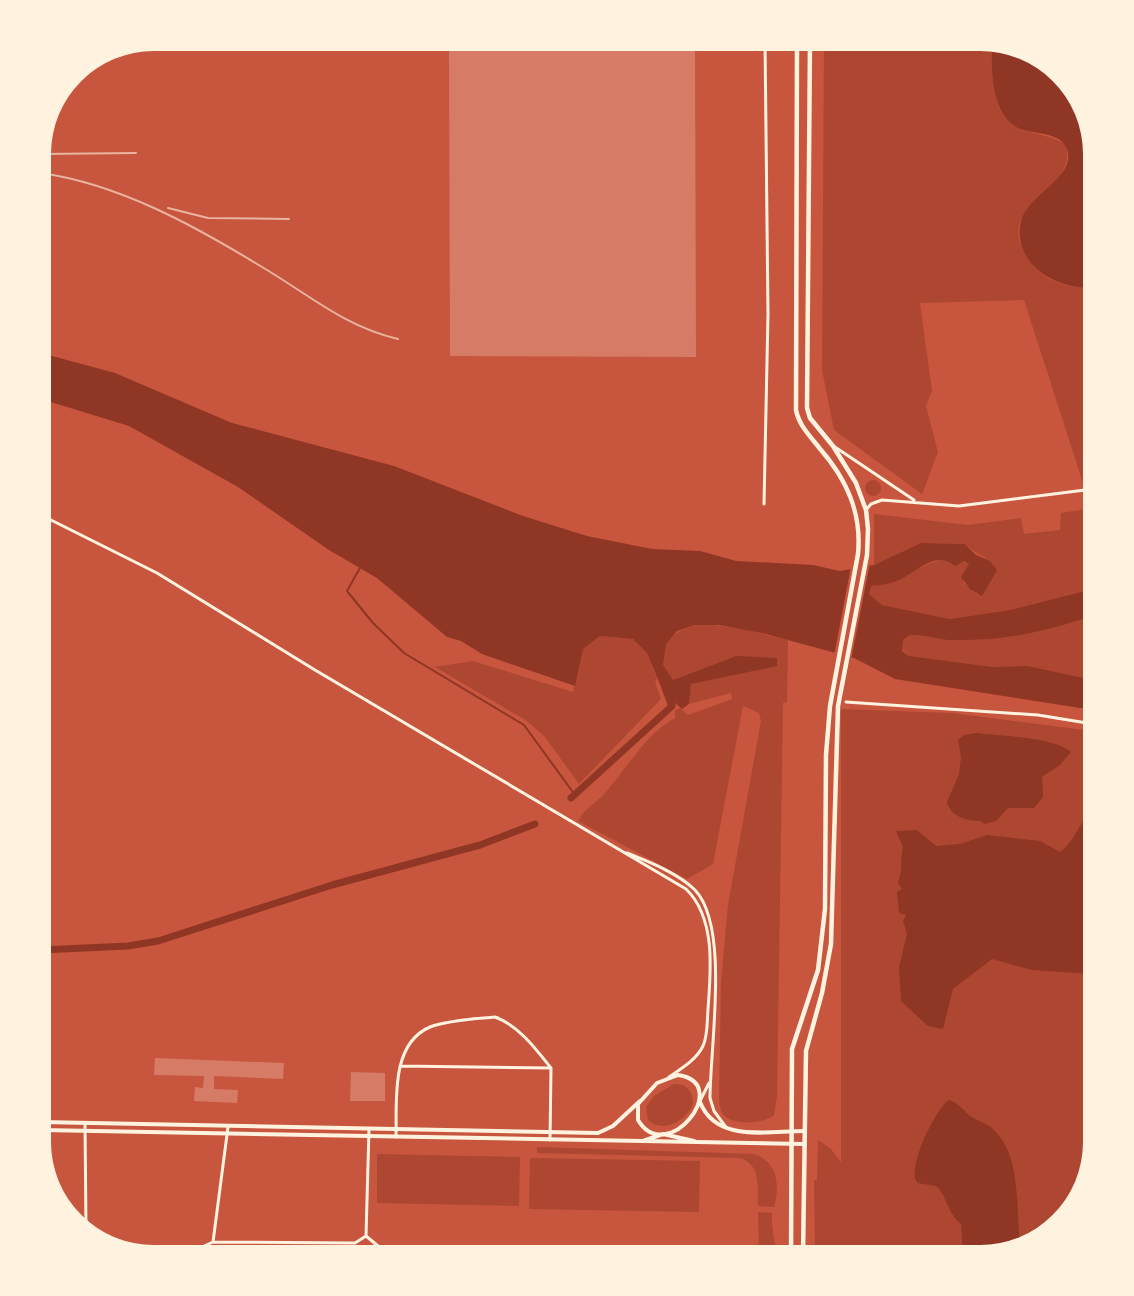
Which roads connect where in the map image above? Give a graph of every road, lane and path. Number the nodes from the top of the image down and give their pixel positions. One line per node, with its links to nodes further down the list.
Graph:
1 (765, 51): 7 (street)
2 (797, 51): 27 (highway)
3 (810, 51): 4 (highway)
4 (833, 446): 6 (street); 8 (highway)
5 (1083, 490): 6 (street)
6 (916, 501): 8 (street)
7 (764, 504)
8 (866, 510): 28 (highway)
9 (51, 521): 12 (street)
10 (846, 702): 11 (street)
11 (1083, 722)
12 (620, 850): 15 (street); 16 (street)
13 (399, 1066): 14 (street); 14 (street); 23 (street)
14 (551, 1068): 29 (street)
15 (669, 1077): 17 (main road); 18 (main road)
16 (710, 1081): 18 (street); 25 (street)
17 (640, 1101): 29 (main road); 31 (main road)
18 (700, 1101): 25 (main road); 31 (main road)
19 (51, 1122): 20 (main road)
20 (85, 1123): 21 (main road); 26 (street)
21 (228, 1126): 22 (main road); 30 (street)
22 (369, 1129): 23 (main road); 32 (street)
23 (396, 1129): 29 (main road); 33 (street)
24 (51, 1130): 26 (main road)
25 (731, 1130): 27 (main road)
26 (85, 1131): 30 (main road); 39 (street)
27 (790, 1131): 28 (main road); 37 (highway)
28 (804, 1131): 38 (highway)
29 (550, 1132): 34 (street)
30 (227, 1134): 32 (main road); 41 (street)
31 (663, 1134): 35 (main road); 36 (main road)
32 (369, 1136): 33 (main road); 40 (street)
33 (396, 1137): 34 (main road)
34 (550, 1140): 35 (main road)
35 (637, 1143): 36 (main road)
36 (703, 1143): 37 (main road)
37 (790, 1144): 38 (main road); 44 (highway)
38 (804, 1144): 45 (highway)
39 (86, 1219)
40 (366, 1236): 41 (street); 43 (street)
41 (213, 1242): 42 (street)
42 (206, 1245)
43 (377, 1245)
44 (791, 1245)
45 (803, 1245)

